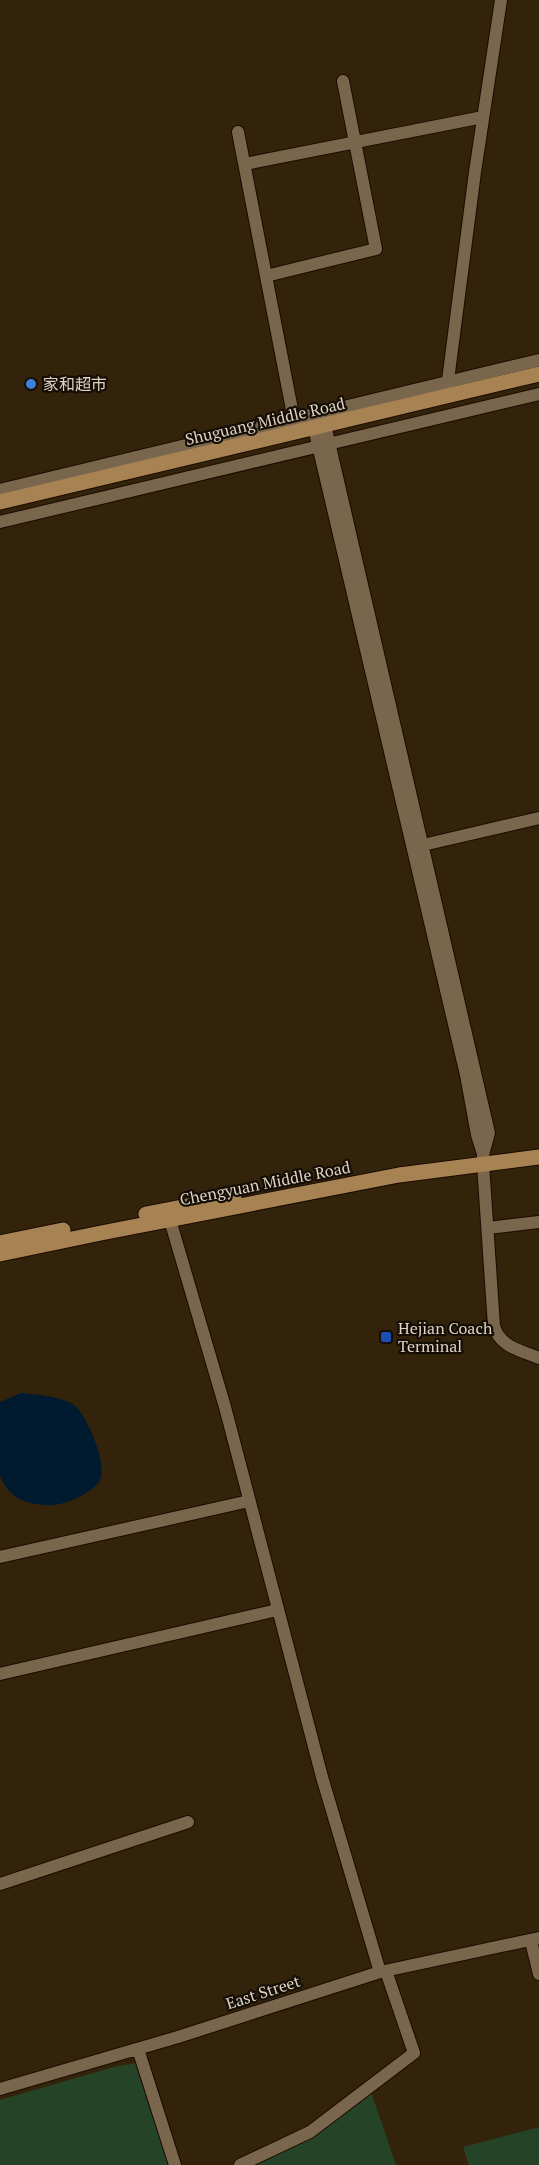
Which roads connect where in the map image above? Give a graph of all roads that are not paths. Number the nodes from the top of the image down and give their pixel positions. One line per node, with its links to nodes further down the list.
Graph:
1 (501, 0): 3 (street)
2 (343, 81): 5 (street)
3 (483, 117): 5 (street); 11 (street)
4 (238, 132): 6 (street)
5 (355, 142): 6 (street); 7 (street)
6 (244, 164): 7 (street)
7 (266, 276): 13 (street)
8 (539, 360): 11 (street)
9 (539, 374): 11 (main road, Shuguang Middle Road)
10 (539, 384): 14 (main road, Shuguang Middle Road)
11 (447, 389): 13 (street); 14 (main road, Shuguang Middle Road)
12 (539, 394): 14 (street)
13 (295, 426): 14 (main road, Shuguang Middle Road); 15 (street); 16 (main road, Shuguang Middle Road)
14 (322, 436): 17 (main road, Shuguang Middle Road); 18 (street); 20 (street); 23 (street)
15 (0, 490)
16 (0, 502)
17 (0, 511)
18 (0, 522)
19 (539, 818): 20 (street)
20 (423, 845): 23 (street)
21 (539, 1148): 23 (main road, Chengyuan Middle Road)
22 (539, 1157): 23 (main road, Chengyuan Middle Road)
23 (483, 1160): 24 (main road, Chengyuan Middle Road); 26 (street); 27 (main road, Chengyuan Middle Road)
24 (170, 1220): 28 (main road, Chengyuan Middle Road); 30 (street)
25 (539, 1222): 26 (street)
26 (488, 1228): 29 (street)
27 (0, 1243)
28 (0, 1254)
29 (539, 1358)
30 (249, 1501): 31 (street); 32 (street)
31 (0, 1557)
32 (277, 1610): 33 (street); 37 (street)
33 (0, 1674)
34 (188, 1822): 35 (street)
35 (0, 1884)
36 (535, 1940): 37 (street, East Street); 38 (street)
37 (383, 1972): 39 (street, East Street); 42 (street)
38 (539, 1974)
39 (138, 2049): 40 (street, East Street); 41 (street)
40 (0, 2089)
41 (174, 2165)
42 (240, 2165)

